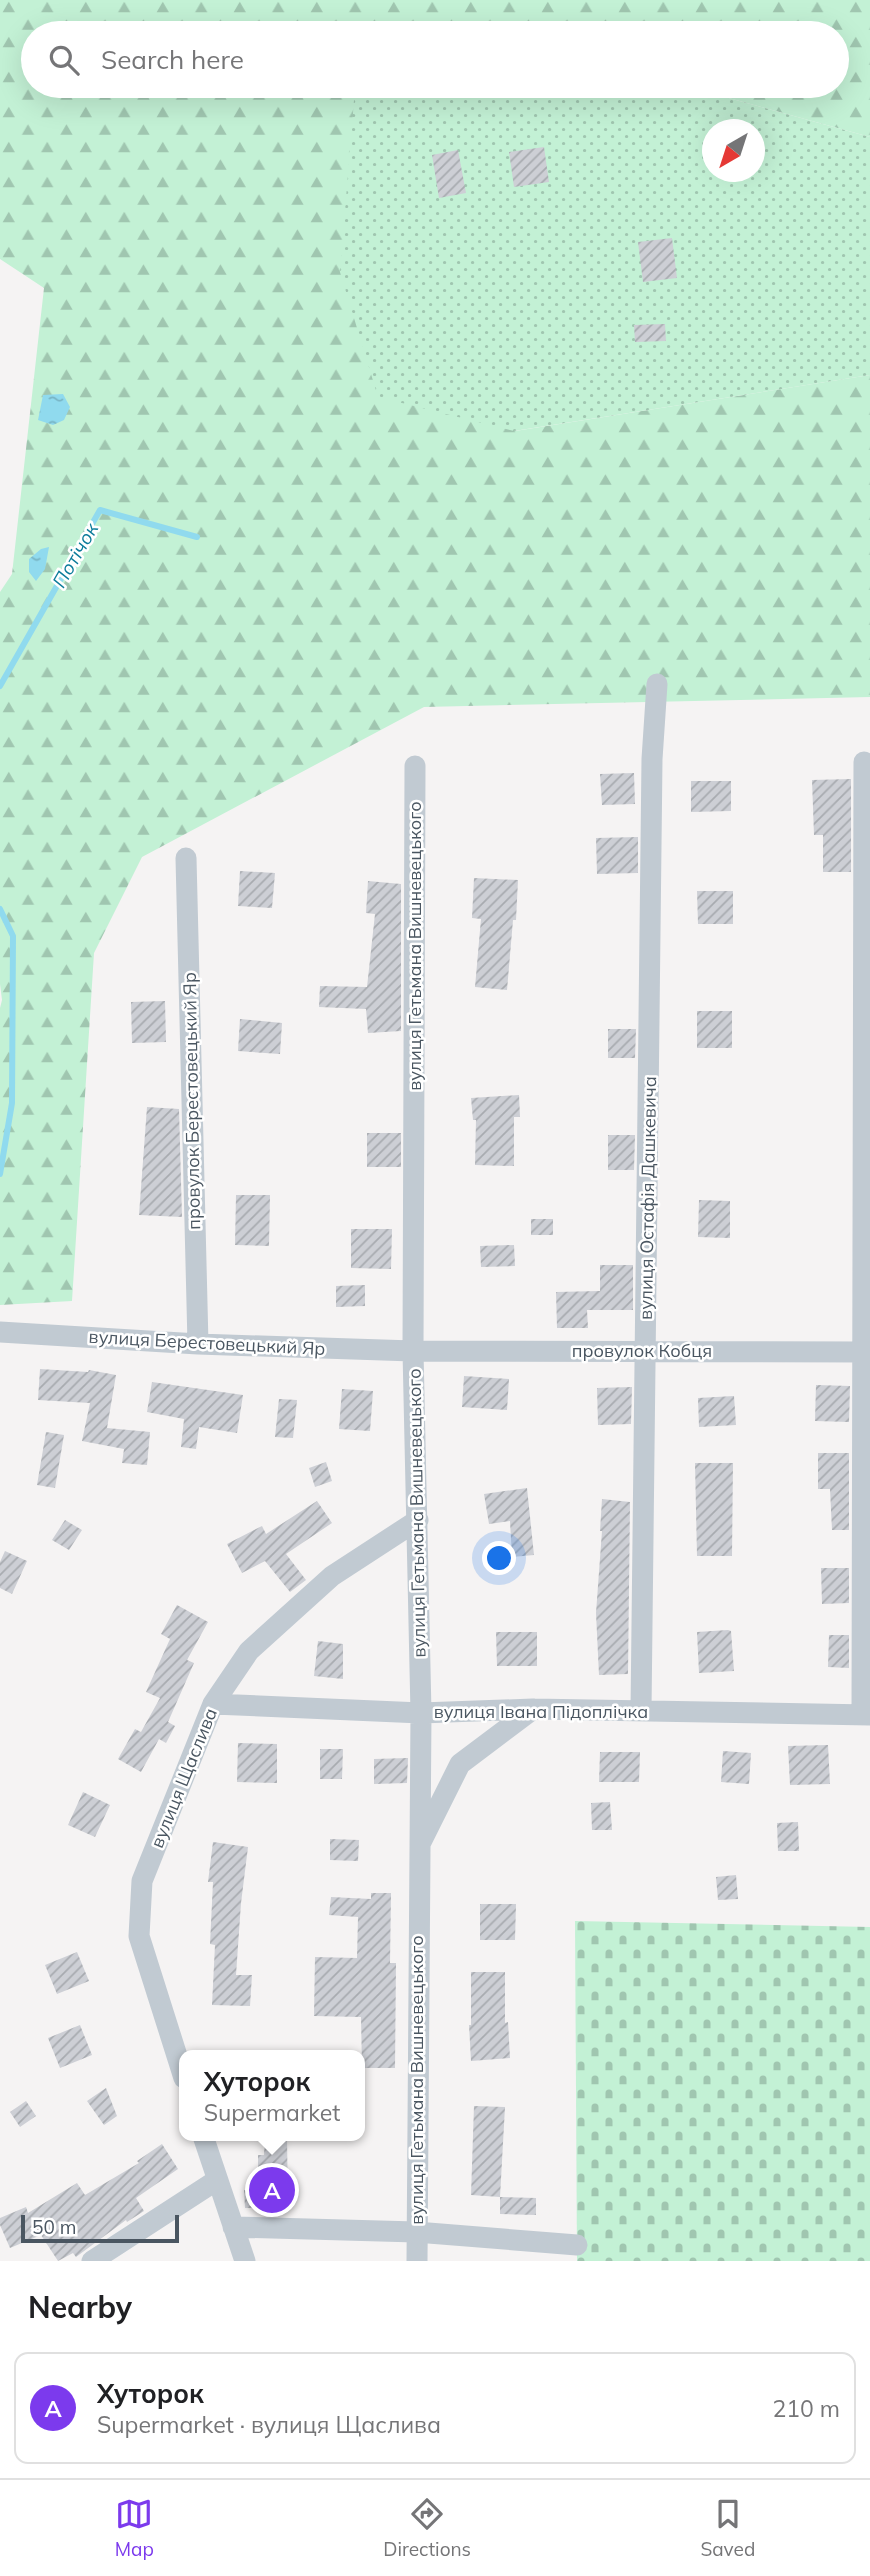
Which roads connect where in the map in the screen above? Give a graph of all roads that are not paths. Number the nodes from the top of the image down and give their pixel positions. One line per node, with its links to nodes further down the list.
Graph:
1 (657, 684): 8 (street, вулиця Остафія Дашкевича)
2 (864, 762): 9 (street)
3 (415, 766): 7 (street, вулиця Гетьмана Вишневецького)
4 (186, 858): 6 (street, провулок Берестовецький Яр)
5 (0, 1332): 6 (street, вулиця Берестовецький Яр)
6 (198, 1344): 7 (street, вулиця Берестовецький Яр)
7 (413, 1351): 8 (street, провулок Кобця); 10 (street, вулиця Гетьмана Вишневецького)
8 (646, 1351): 9 (street, провулок Кобця); 13 (street, вулиця Остафія Дашкевича)
9 (867, 1352): 15 (street)
10 (418, 1520): 11 (street, вулиця Щаслива); 14 (street, вулиця Гетьмана Вишневецького)
11 (213, 1704): 14 (street, вулиця Івана Підоплічка); 17 (street, вулиця Щаслива)
12 (533, 1709): 13 (street, вулиця Івана Підоплічка); 14 (street, вулиця Івана Підоплічка); 16 (street)
13 (641, 1711): 15 (street, вулиця Івана Підоплічка)
14 (421, 1713): 16 (street, вулиця Гетьмана Вишневецького)
15 (866, 1715)
16 (419, 1847): 21 (street, вулиця Гетьмана Вишневецького)
17 (179, 2062)
18 (205, 2141): 19 (street)
19 (217, 2180): 20 (street); 23 (street)
20 (233, 2227): 21 (street); 24 (street)
21 (416, 2232): 22 (street); 25 (street, вулиця Гетьмана Вишневецького)
22 (577, 2245)
23 (92, 2261)
24 (245, 2261)
25 (416, 2261)

